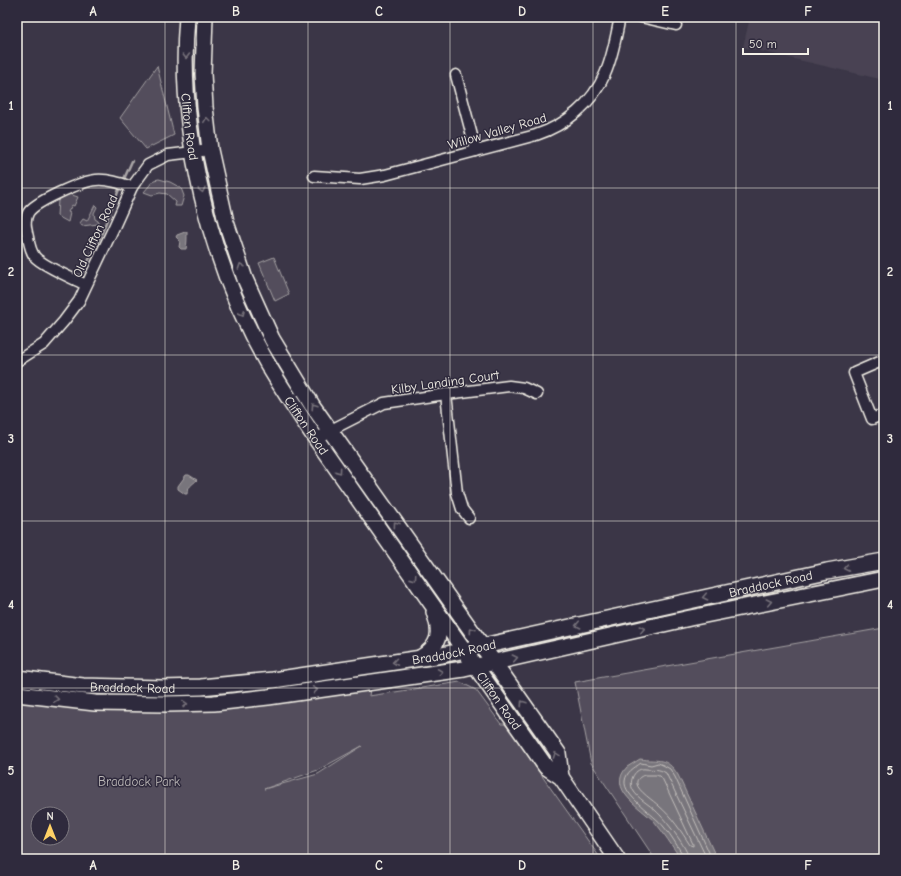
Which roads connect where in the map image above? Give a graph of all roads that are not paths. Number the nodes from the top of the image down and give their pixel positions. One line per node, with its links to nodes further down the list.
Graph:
1 (187, 17): 9 (main road, Clifton Road, one-way to 9)
2 (204, 17): 7 (main road, Clifton Road, one-way to 2)
3 (620, 17): 8 (street, Willow Valley Road)
4 (641, 17): 5 (street)
5 (676, 24)
6 (456, 75): 8 (street)
7 (210, 150): 9 (street, Old Clifton Road); 18 (main road, Clifton Road, one-way to 7)
8 (476, 151): 10 (street, Willow Valley Road)
9 (193, 152): 11 (street, Old Clifton Road); 19 (main road, Clifton Road, one-way to 19)
10 (314, 176)
11 (132, 187): 12 (street, Old Clifton Road); 12 (street)
12 (86, 285): 14 (street, Old Clifton Road)
13 (884, 360): 17 (street)
14 (17, 361)
15 (446, 394): 16 (street, Kilby Landing Court); 18 (street, Kilby Landing Court); 20 (street)
16 (537, 394)
17 (884, 414)
18 (331, 430): 19 (street, Kilby Landing Court); 24 (main road, Clifton Road, one-way to 18)
19 (316, 439): 23 (main road, Clifton Road, one-way to 23)
20 (469, 518)
21 (884, 561): 24 (main road, Braddock Road, one-way to 24)
22 (884, 579): 27 (main road, Braddock Road, one-way to 22)
23 (428, 598): 25 (main road, Clifton Road); 26 (main road)
24 (483, 646): 25 (main road, Braddock Road); 27 (main road, Clifton Road)
25 (464, 650): 26 (main road, Braddock Road); 28 (main road, Clifton Road)
26 (419, 658): 29 (main road, Braddock Road, one-way to 29)
27 (494, 662): 28 (main road, Braddock Road); 31 (main road, Clifton Road, one-way to 27)
28 (477, 666): 30 (main road, Braddock Road, one-way to 28); 31 (main road, Clifton Road)
29 (17, 678)
30 (17, 694)
31 (561, 777): 32 (main road, Clifton Road)
32 (617, 859)

